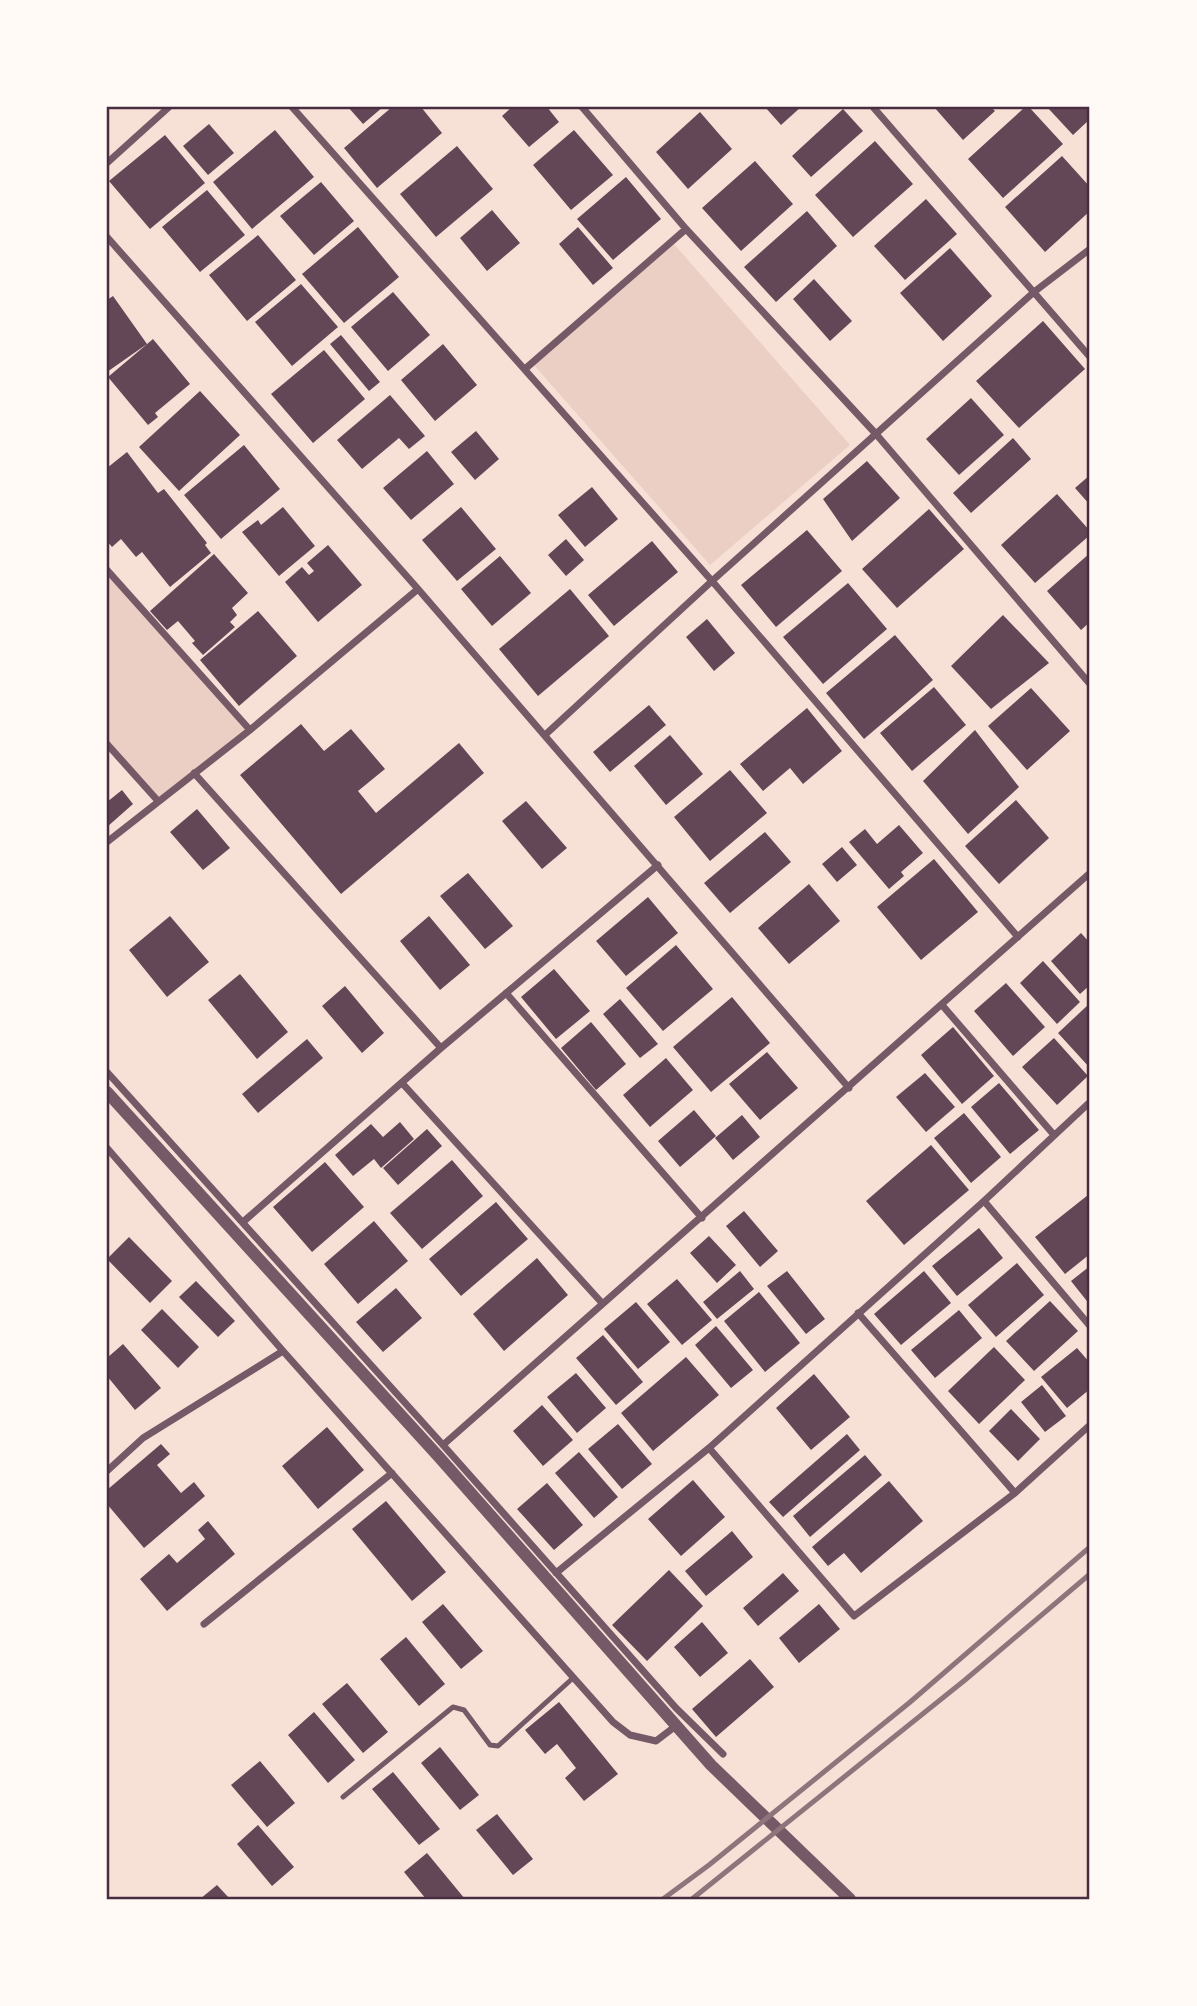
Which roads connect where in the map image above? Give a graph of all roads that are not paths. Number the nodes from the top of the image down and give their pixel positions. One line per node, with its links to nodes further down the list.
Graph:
1 (169, 107): 5 (street)
2 (292, 107): 11 (street)
3 (582, 107): 6 (street)
4 (873, 107): 9 (street)
5 (107, 163)
6 (686, 229): 11 (street); 12 (street)
7 (107, 237): 15 (street)
8 (1090, 249): 9 (street)
9 (1034, 292): 10 (street); 12 (street)
10 (1090, 357)
11 (524, 369): 14 (street)
12 (876, 434): 14 (street); 16 (street)
13 (107, 570): 17 (street)
14 (712, 581): 18 (street); 25 (street)
15 (418, 589): 17 (street); 18 (street)
16 (1090, 684)
17 (250, 730): 20 (street)
18 (545, 735): 23 (street)
19 (107, 744): 21 (street)
20 (194, 773): 21 (street); 28 (street)
21 (158, 801): 22 (street)
22 (107, 842)
23 (659, 865): 26 (street); 31 (street)
24 (1090, 873): 25 (street)
25 (1018, 937): 27 (street)
26 (506, 993): 28 (street); 37 (street)
27 (942, 1005): 31 (street); 34 (street)
28 (441, 1048): 30 (street)
29 (107, 1072): 38 (street)
30 (402, 1083): 38 (street); 39 (street)
31 (849, 1088): 37 (street)
32 (107, 1092): 55 (street)
33 (1090, 1102): 34 (street)
34 (1054, 1135): 36 (street)
35 (107, 1148): 42 (street)
36 (984, 1201): 40 (street); 41 (street)
37 (702, 1218): 39 (street)
38 (243, 1222): 44 (street)
39 (602, 1303): 44 (street)
40 (858, 1313): 45 (street); 48 (street)
41 (1090, 1326)
42 (283, 1352): 46 (street); 47 (street)
43 (1090, 1424): 48 (street)
44 (443, 1445): 49 (street)
45 (709, 1448): 48 (street); 49 (street)
46 (107, 1471)
47 (392, 1473): 50 (street); 51 (street)
48 (1016, 1493)
49 (556, 1573): 52 (street)
50 (204, 1624)
51 (573, 1678): 52 (street); 54 (lane)
52 (676, 1708): 53 (street)
53 (723, 1754)
54 (342, 1797)
55 (850, 1899)

